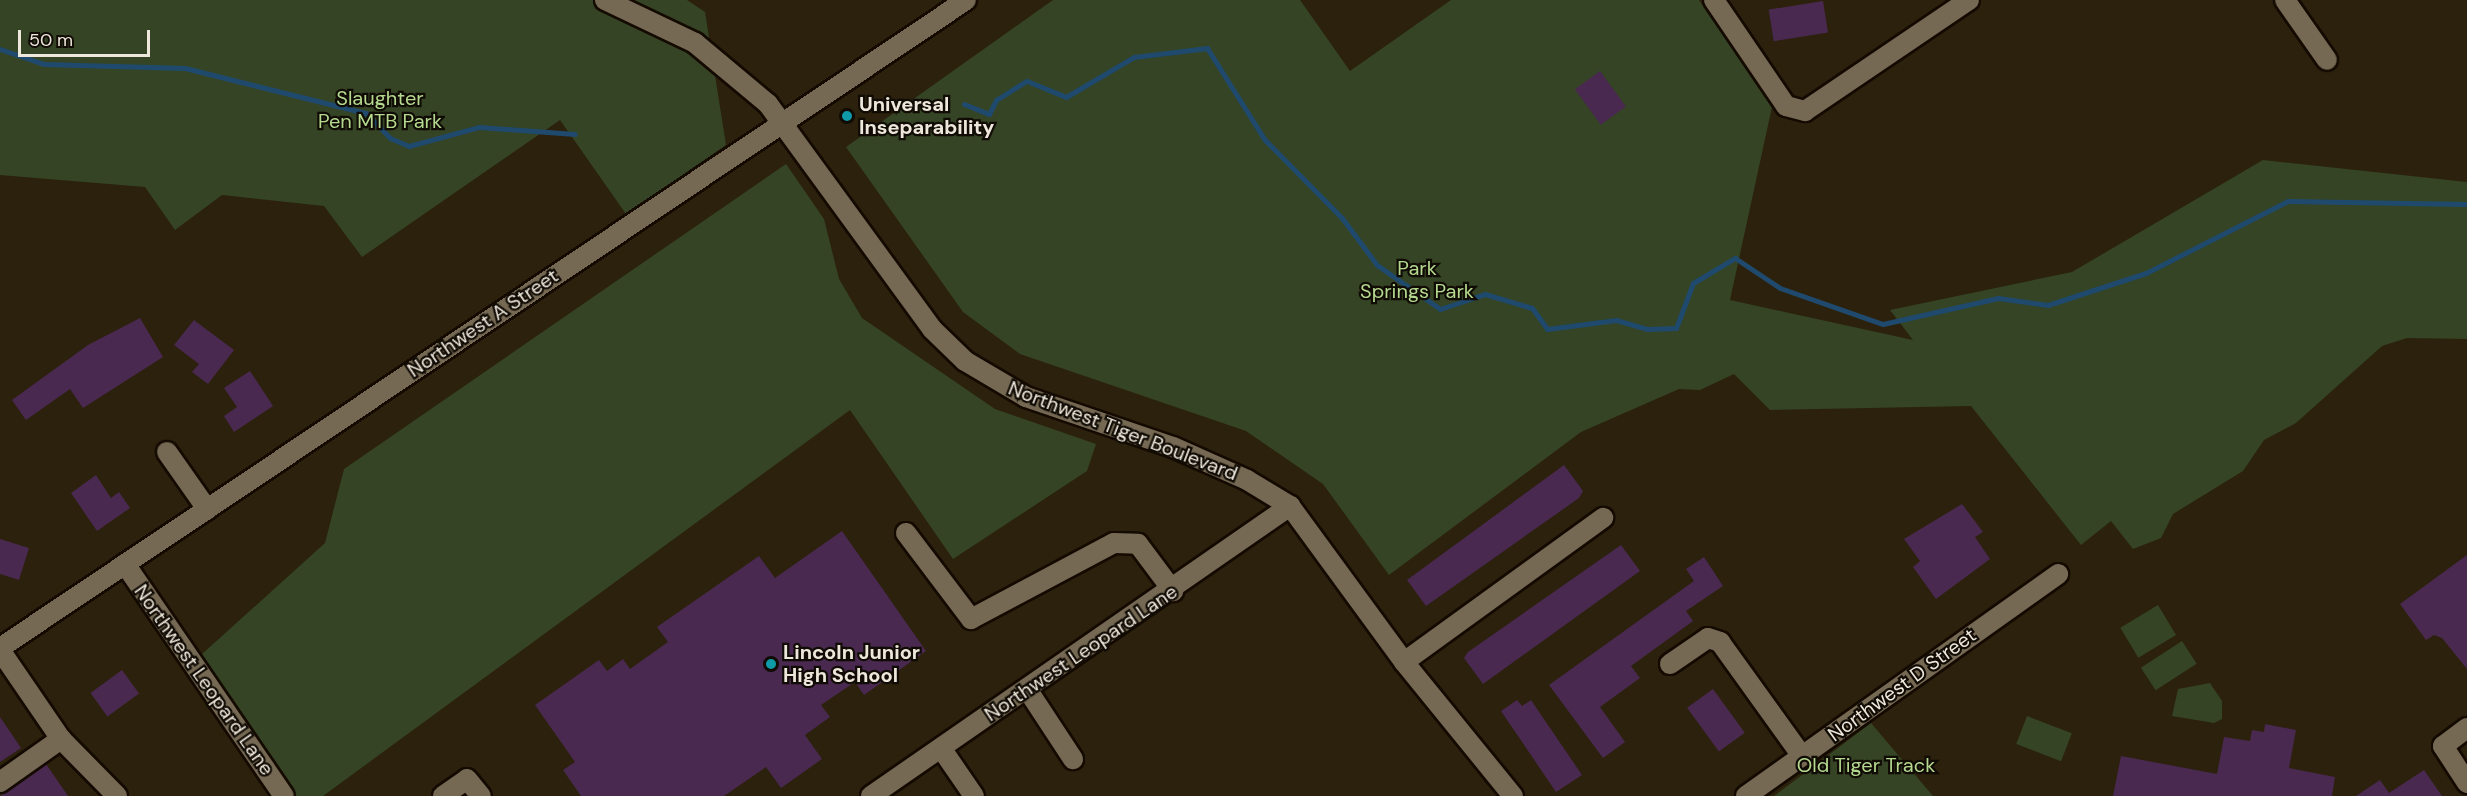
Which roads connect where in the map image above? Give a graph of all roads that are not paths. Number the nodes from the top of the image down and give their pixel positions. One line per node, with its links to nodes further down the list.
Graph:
1 (605, 0): 7 (street, Northwest Tiger Boulevard)
2 (966, 0): 7 (street, Northwest A Street)
3 (1714, 0): 4 (street)
4 (1969, 0)
5 (2285, 0): 6 (street)
6 (2327, 60)
7 (784, 121): 9 (street, Northwest Tiger Boulevard); 10 (street, Northwest A Street)
8 (167, 452): 10 (street)
9 (1290, 506): 15 (street, Northwest Leopard Lane); 17 (street, Northwest Tiger Boulevard)
10 (207, 509): 13 (street, Northwest A Street)
11 (1603, 518): 17 (street)
12 (906, 533): 15 (street)
13 (125, 564): 16 (street, Northwest A Street); 28 (street, Northwest Leopard Lane)
14 (2058, 573): 23 (street, Northwest D Street)
15 (1173, 591): 19 (street, Northwest Leopard Lane)
16 (0, 649): 21 (street)
17 (1404, 662): 33 (street, Northwest Tiger Boulevard)
18 (1670, 664): 23 (street)
19 (1027, 689): 22 (street, Northwest Leopard Lane); 24 (street)
20 (2467, 728): 26 (street)
21 (61, 739): 25 (street); 27 (street)
22 (941, 748): 31 (street, Northwest Leopard Lane); 32 (street)
23 (1802, 756): 34 (street, Northwest D Street)
24 (1073, 759)
25 (0, 782)
26 (2467, 783)
27 (117, 796)
28 (284, 796)
29 (443, 796): 30 (street)
30 (480, 796)
31 (871, 796)
32 (974, 796)
33 (1512, 796)
34 (1746, 796)

